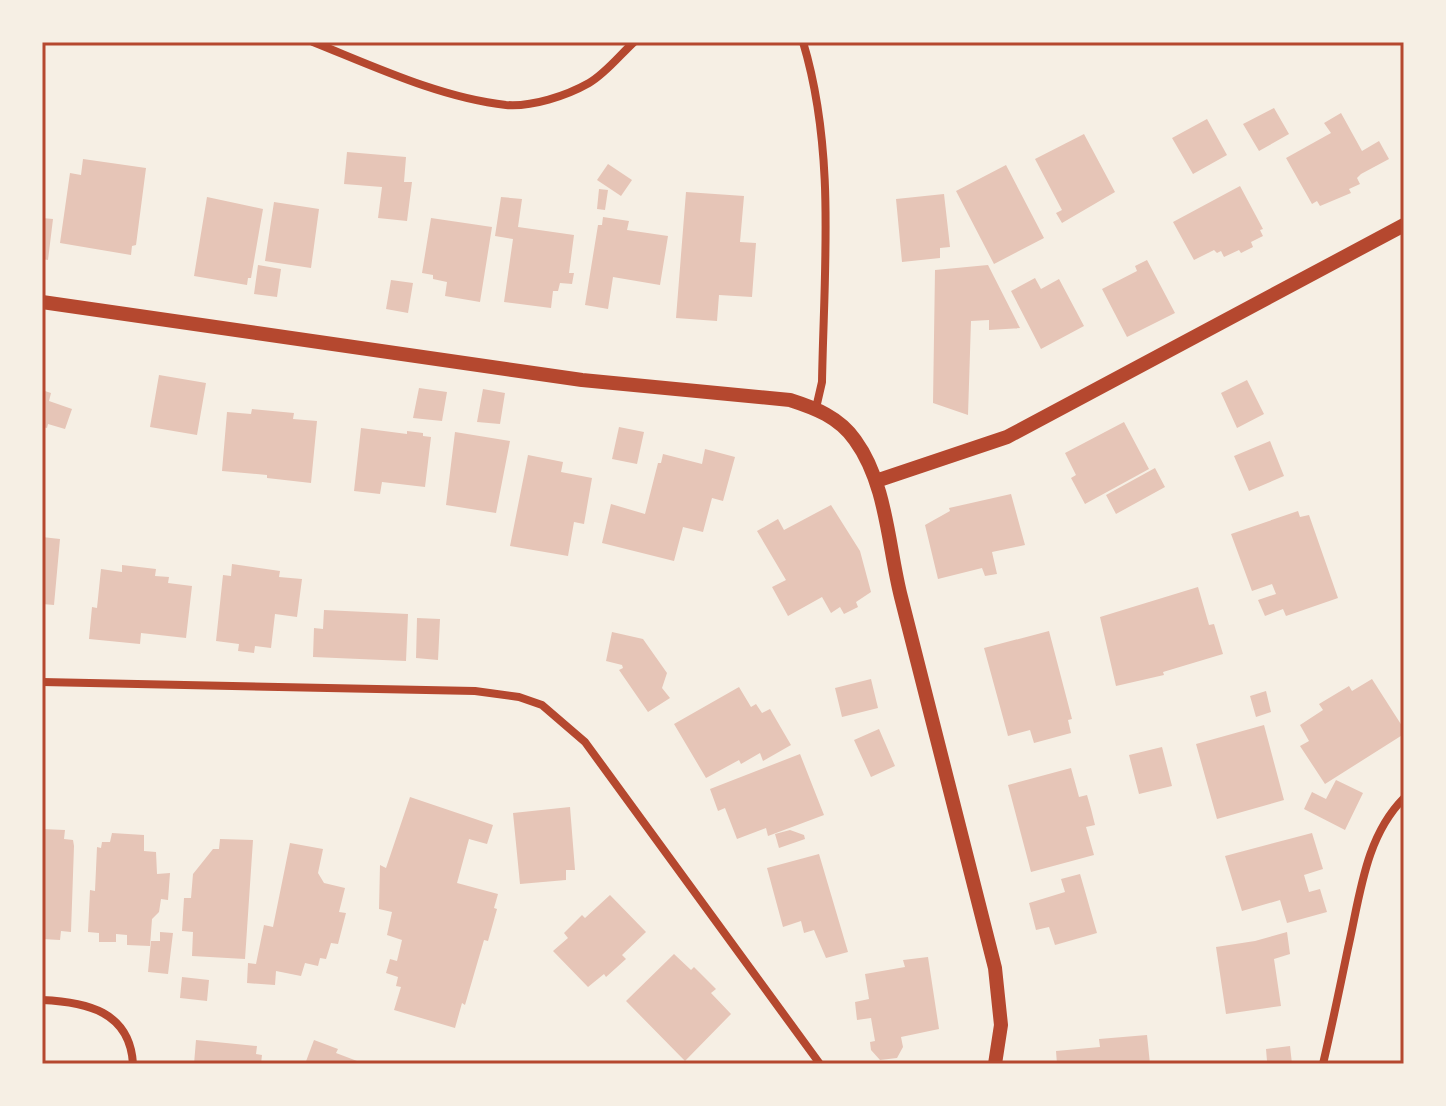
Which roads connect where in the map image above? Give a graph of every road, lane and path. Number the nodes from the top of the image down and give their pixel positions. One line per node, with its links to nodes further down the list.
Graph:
1 (313, 42): 2 (street)
2 (634, 42)
3 (803, 42): 6 (street)
4 (1404, 225): 7 (street)
5 (42, 302): 6 (street)
6 (816, 408): 7 (street)
7 (876, 481): 13 (street)
8 (42, 682): 12 (street)
9 (1404, 798): 14 (street)
10 (42, 1000): 11 (street)
11 (133, 1064)
12 (820, 1064)
13 (995, 1064)
14 (1323, 1064)

